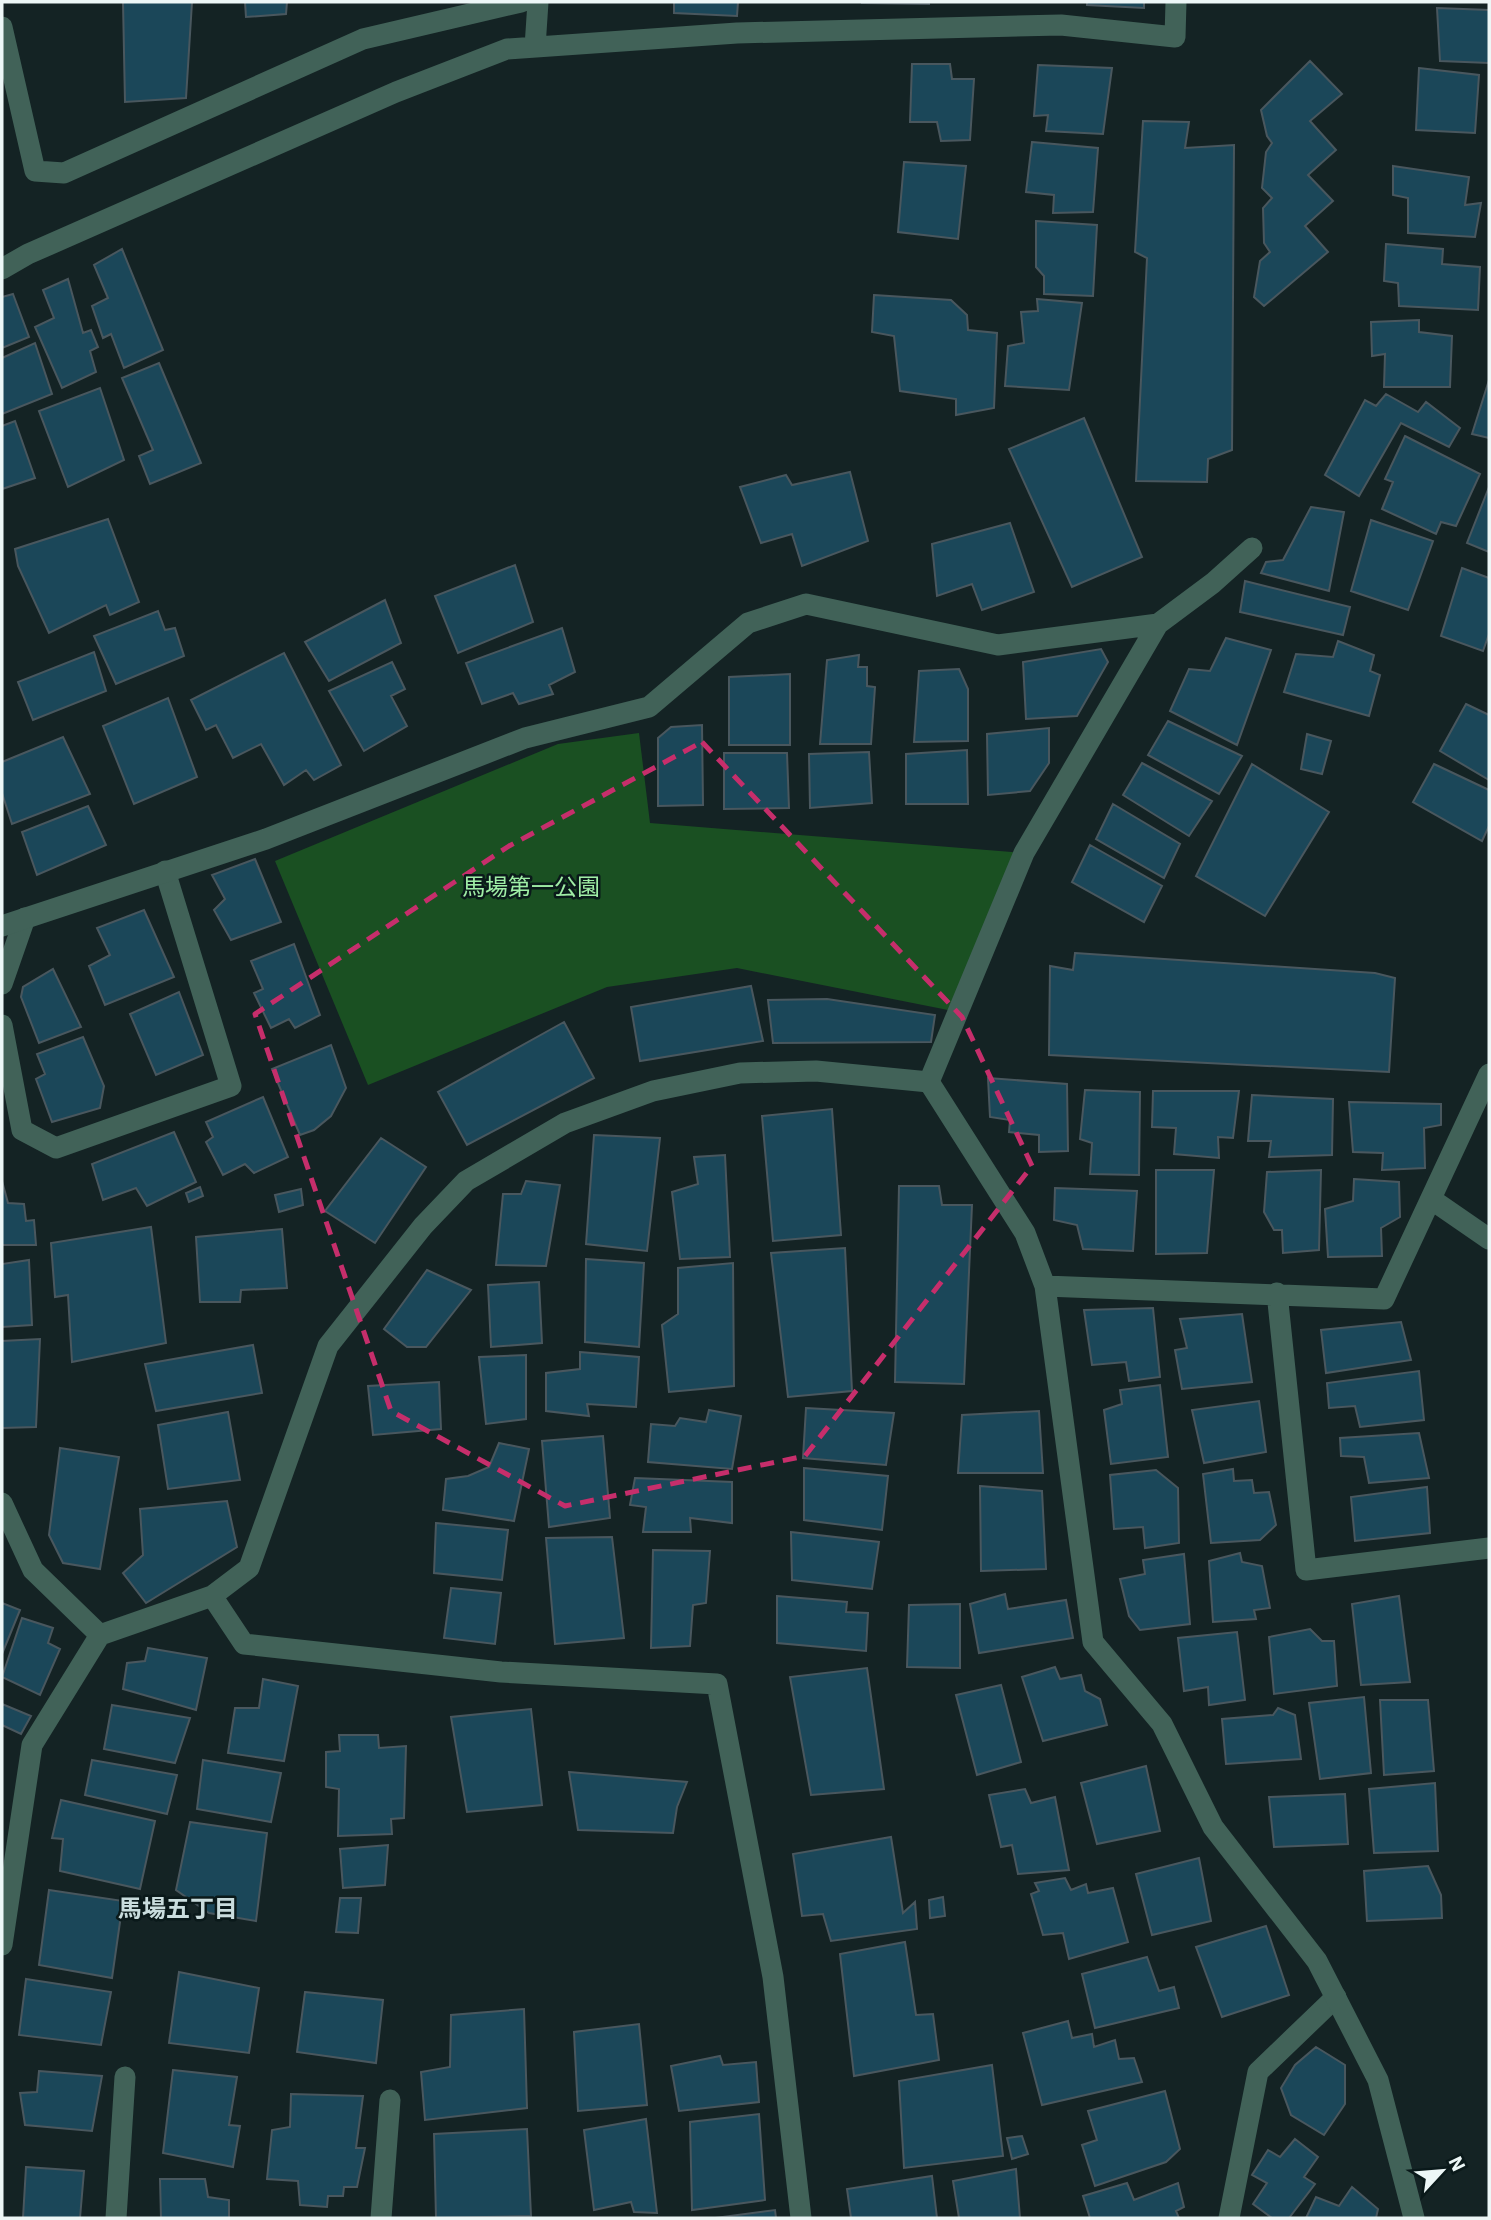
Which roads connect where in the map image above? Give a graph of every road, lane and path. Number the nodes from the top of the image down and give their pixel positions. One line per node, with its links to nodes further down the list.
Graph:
1 (521, 2): 4 (street)
2 (538, 2): 5 (street)
3 (1176, 2): 5 (street)
4 (2, 27)
5 (536, 47): 6 (street)
6 (2, 269)
7 (1252, 548): 8 (street)
8 (1158, 624): 9 (street); 15 (street)
9 (165, 871): 10 (street); 13 (street)
10 (25, 918): 11 (street); 12 (street)
11 (2, 926)
12 (2, 984)
13 (2, 1025)
14 (1489, 1074): 16 (street)
15 (929, 1082): 18 (street); 22 (street)
16 (1431, 1199): 17 (street); 19 (street)
17 (1489, 1239)
18 (1045, 1286): 19 (street); 25 (street)
19 (1277, 1293): 21 (street)
20 (2, 1504): 23 (street)
21 (1489, 1548)
22 (212, 1596): 23 (street); 30 (street)
23 (100, 1634): 24 (street)
24 (2, 1945)
25 (1336, 1997): 31 (street); 32 (street)
26 (125, 2077): 28 (street)
27 (390, 2100): 29 (street)
28 (116, 2218)
29 (381, 2218)
30 (801, 2218)
31 (1229, 2218)
32 (1414, 2218)

